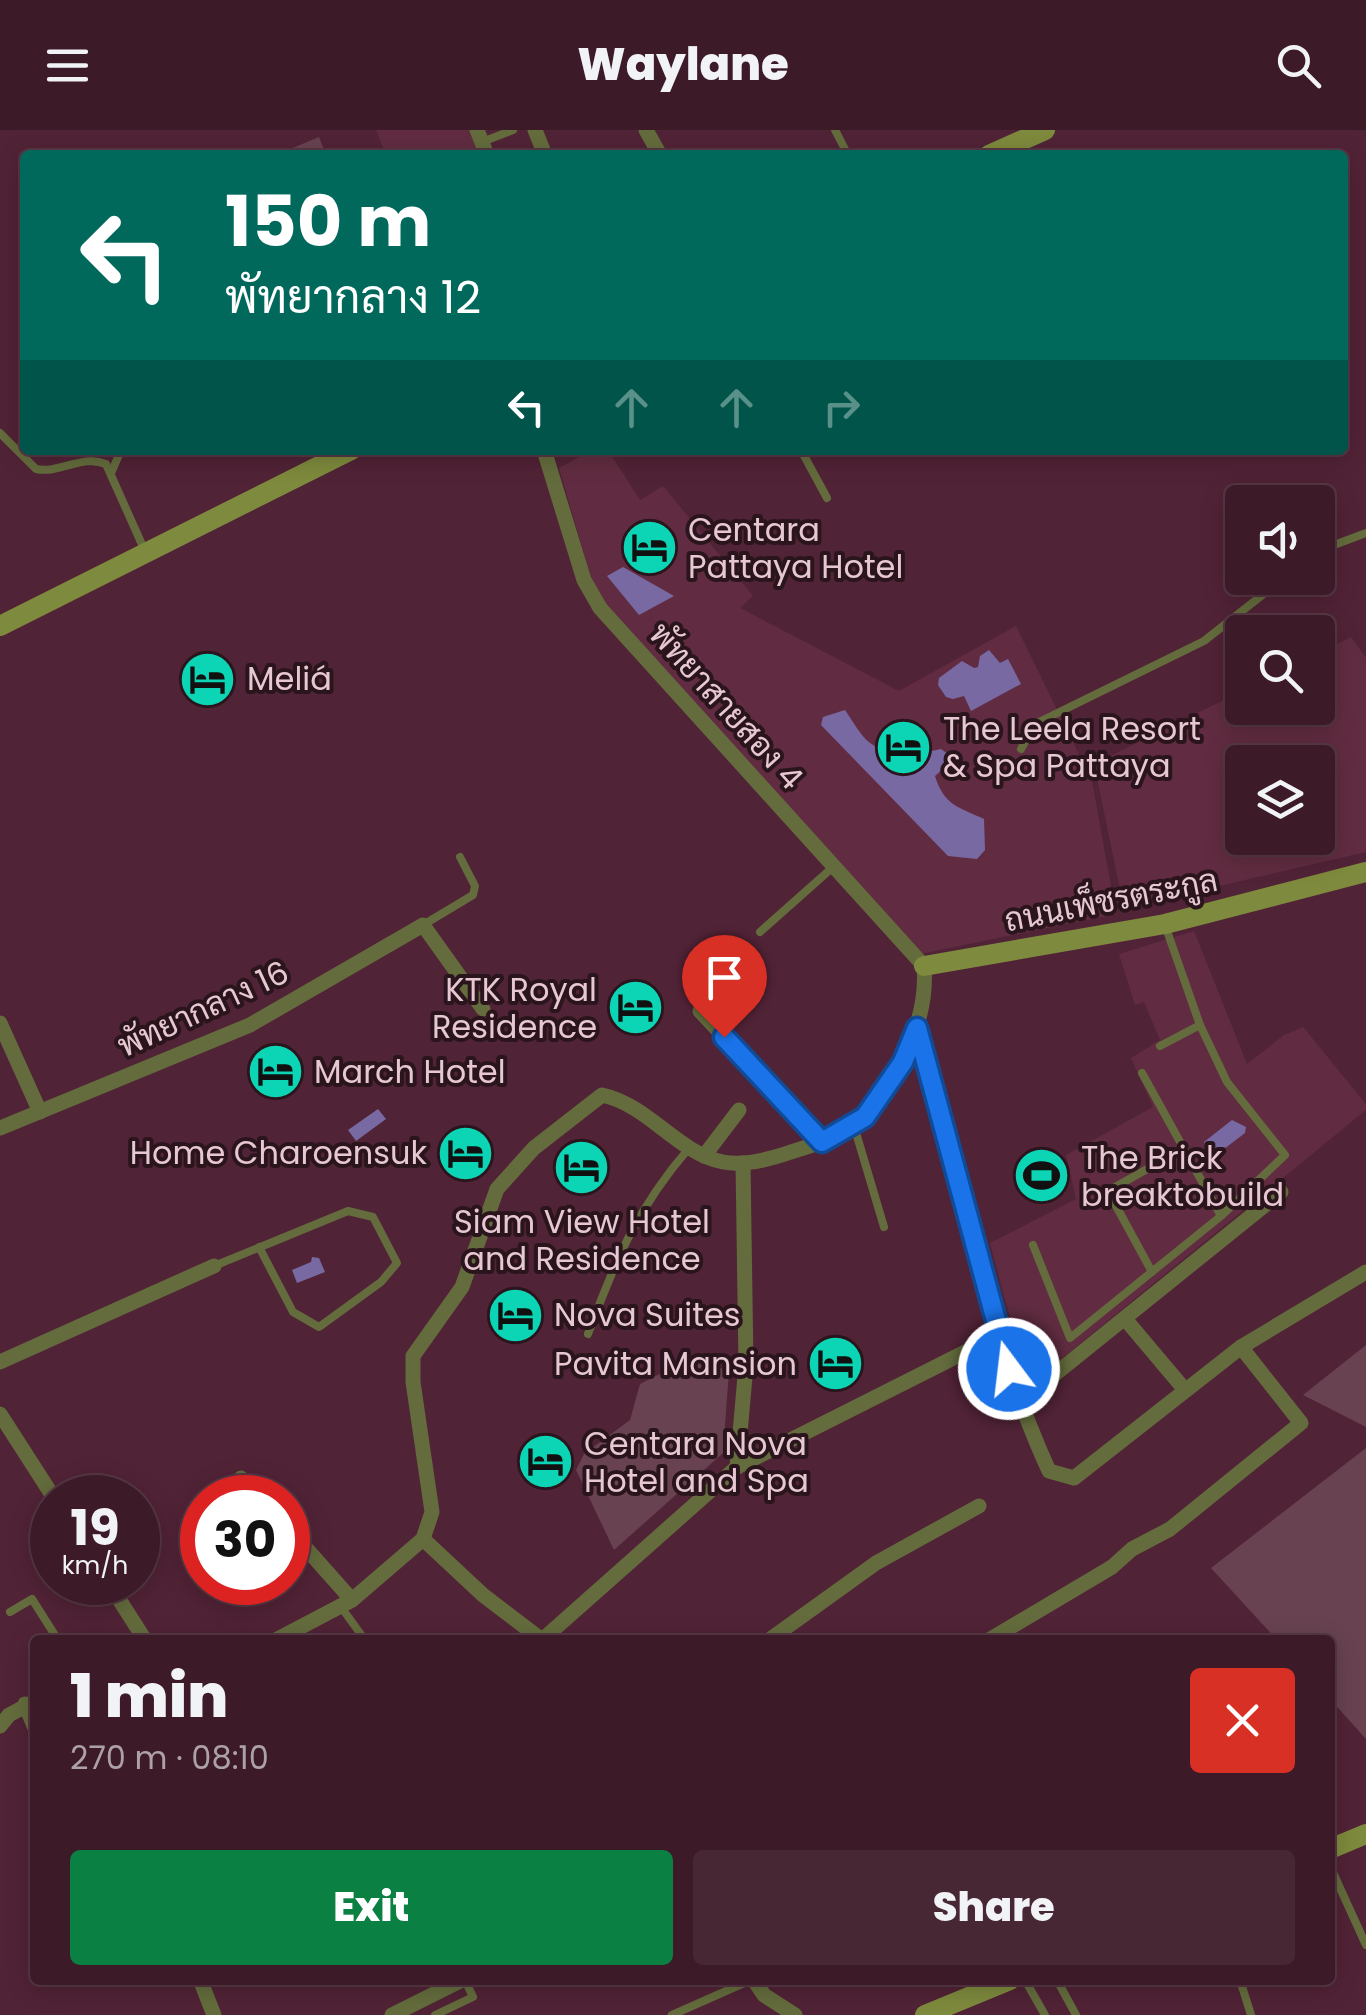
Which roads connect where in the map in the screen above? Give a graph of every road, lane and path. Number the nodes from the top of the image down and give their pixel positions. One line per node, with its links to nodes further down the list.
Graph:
1 (513, 130): 3 (lane)
2 (1041, 131): 4 (main road)
3 (482, 142)
4 (1000, 150)
5 (0, 433): 6 (lane)
6 (20, 454)
7 (21, 455): 12 (lane)
8 (119, 455): 12 (lane)
9 (341, 455): 16 (main road)
10 (546, 455): 21 (street, พัทยาสายสอง 4)
11 (804, 455): 13 (lane)
12 (112, 471): 16 (lane)
13 (827, 498)
14 (1366, 533): 15 (lane)
15 (1335, 545)
16 (146, 553): 18 (main road)
17 (1262, 595): 19 (lane)
18 (0, 626)
19 (1022, 749)
20 (460, 857): 24 (lane)
21 (832, 868): 25 (lane); 26 (street, พัทยาสายสอง 4)
22 (1366, 872): 23 (main road, ถนนเพ็ชรตระกูล)
23 (1165, 924): 26 (main road, ถนนเพ็ชรตระกูล); 30 (lane)
24 (422, 925): 27 (street); 35 (street, พัทยากลาง 16)
25 (760, 932)
26 (924, 966): 31 (street)
27 (483, 1009)
28 (700, 1011): 38 (street)
29 (0, 1023): 35 (street)
30 (1200, 1025): 32 (lane); 43 (lane)
31 (917, 1028): 36 (street); 52 (street)
32 (1160, 1046)
33 (1142, 1073): 39 (lane)
34 (739, 1110): 40 (street)
35 (40, 1112): 37 (street, พัทยากลาง 16)
36 (854, 1126): 38 (street); 44 (lane)
37 (0, 1128)
38 (822, 1142): 41 (street)
39 (1184, 1149): 43 (lane); 48 (lane)
40 (697, 1152): 41 (street); 51 (lane); 61 (street)
41 (743, 1163): 58 (street)
42 (1280, 1192): 50 (street)
43 (1221, 1216): 48 (lane)
44 (884, 1228)
45 (1033, 1245): 48 (lane)
46 (259, 1247): 46 (lane); 47 (lane)
47 (214, 1266): 54 (street)
48 (1152, 1272)
49 (1366, 1272): 53 (street)
50 (1126, 1320): 55 (street); 56 (street)
51 (588, 1334)
52 (999, 1334): 56 (street); 58 (street)
53 (1242, 1346): 55 (street); 73 (street)
54 (0, 1362)
55 (1186, 1390): 56 (street)
56 (1018, 1404)
57 (0, 1414): 59 (street)
58 (737, 1467): 71 (street)
59 (39, 1475)
60 (979, 1506): 72 (street)
61 (423, 1539): 63 (street); 70 (street)
62 (310, 1556): 63 (street)
63 (346, 1603): 68 (street); 69 (lane)
64 (123, 1605): 67 (street)
65 (10, 1612): 66 (lane)
66 (55, 1635)
67 (142, 1635)
68 (285, 1635)
69 (362, 1635)
70 (536, 1635)
71 (548, 1635)
72 (776, 1635)
73 (997, 1635)
74 (30, 1703): 75 (street)
75 (0, 1726)
76 (1366, 1834): 77 (main road)
77 (1335, 1847)
78 (1335, 1877): 79 (lane)
79 (1366, 1946)
80 (202, 1985): 89 (street)
81 (453, 1985): 90 (street)
82 (466, 1985): 91 (lane)
83 (741, 1985): 92 (lane)
84 (756, 1985): 93 (street)
85 (998, 1985): 94 (main road)
86 (1028, 1985): 95 (lane)
87 (1059, 1985): 96 (lane)
88 (1242, 1985): 97 (lane)
89 (214, 2015)
90 (392, 2015)
91 (435, 2015)
92 (672, 2015)
93 (795, 2015)
94 (925, 2015)
95 (1045, 2015)
96 (1076, 2015)
97 (1251, 2015)

